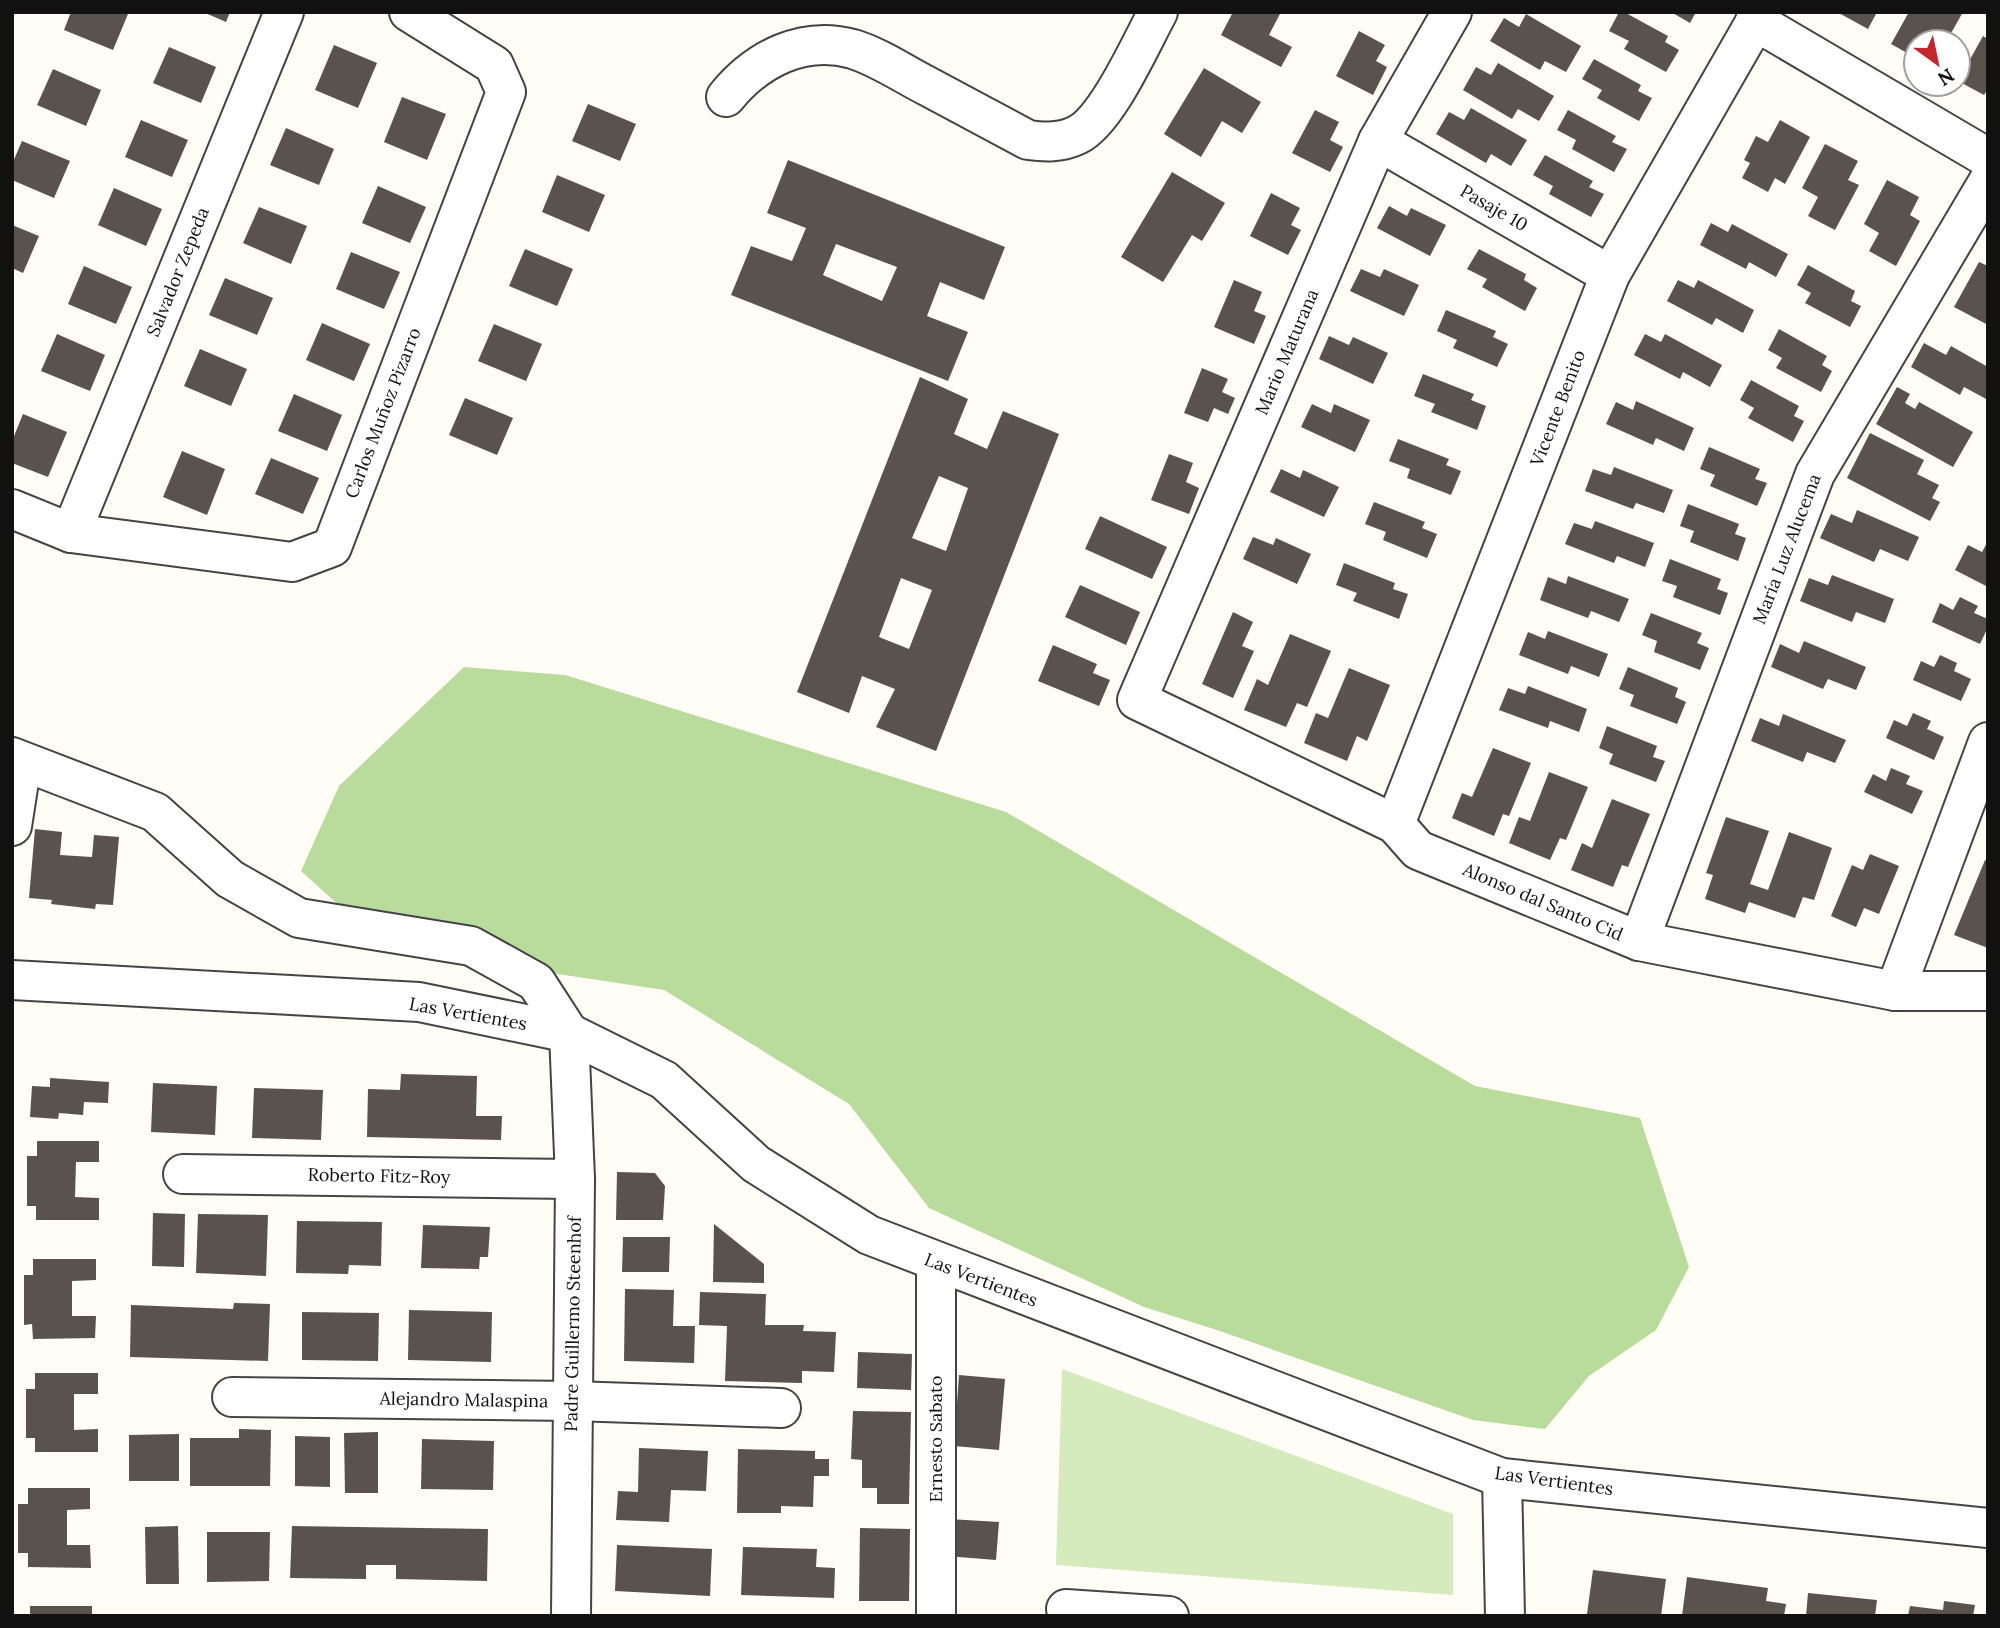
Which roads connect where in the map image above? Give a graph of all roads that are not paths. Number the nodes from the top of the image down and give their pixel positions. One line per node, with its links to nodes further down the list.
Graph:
1 (284, 12): 12 (street, Salvador Zepeda)
2 (410, 12): 12 (street, Carlos Muñoz Pizarro)
3 (1158, 12): 6 (street)
4 (1452, 12): 7 (street, Mario Maturana)
5 (1758, 17): 8 (street); 10 (street, Vicente Benito)
6 (726, 97)
7 (1378, 141): 10 (street, Pasaje 10); 13 (street, Mario Maturana)
8 (1988, 158)
9 (1988, 182): 18 (street, María Luz Alucema)
10 (1610, 275): 16 (street, Vicente Benito)
11 (12, 509): 12 (street, Carlos Muñoz Pizarro)
12 (71, 533)
13 (1137, 700): 16 (street, Alonso dal Santo Cid)
14 (1988, 742): 20 (street)
15 (17, 760): 17 (street); 22 (street)
16 (1395, 824): 18 (street, Alonso dal Santo Cid)
17 (12, 826)
18 (1639, 942): 20 (street, Alonso dal Santo Cid)
19 (12, 980): 22 (street, Las Vertientes)
20 (1895, 990): 21 (street, Alonso dal Santo Cid)
21 (1988, 991)
22 (569, 1033): 24 (street, Padre Guillermo Steenhof); 25 (street, Las Vertientes)
23 (183, 1174): 24 (street, Roberto Fitz-Roy)
24 (575, 1179): 27 (street, Padre Guillermo Steenhof)
25 (936, 1262): 29 (street, Las Vertientes); 33 (street, Ernesto Sabato)
26 (232, 1397): 27 (street, Alejandro Malaspina)
27 (573, 1401): 28 (street, Alejandro Malaspina); 32 (street, Padre Guillermo Steenhof)
28 (781, 1408)
29 (1502, 1478): 30 (street, Las Vertientes); 35 (street)
30 (1988, 1528)
31 (1066, 1609): 34 (street)
32 (571, 1616)
33 (936, 1616)
34 (1170, 1616)
35 (1505, 1616)

